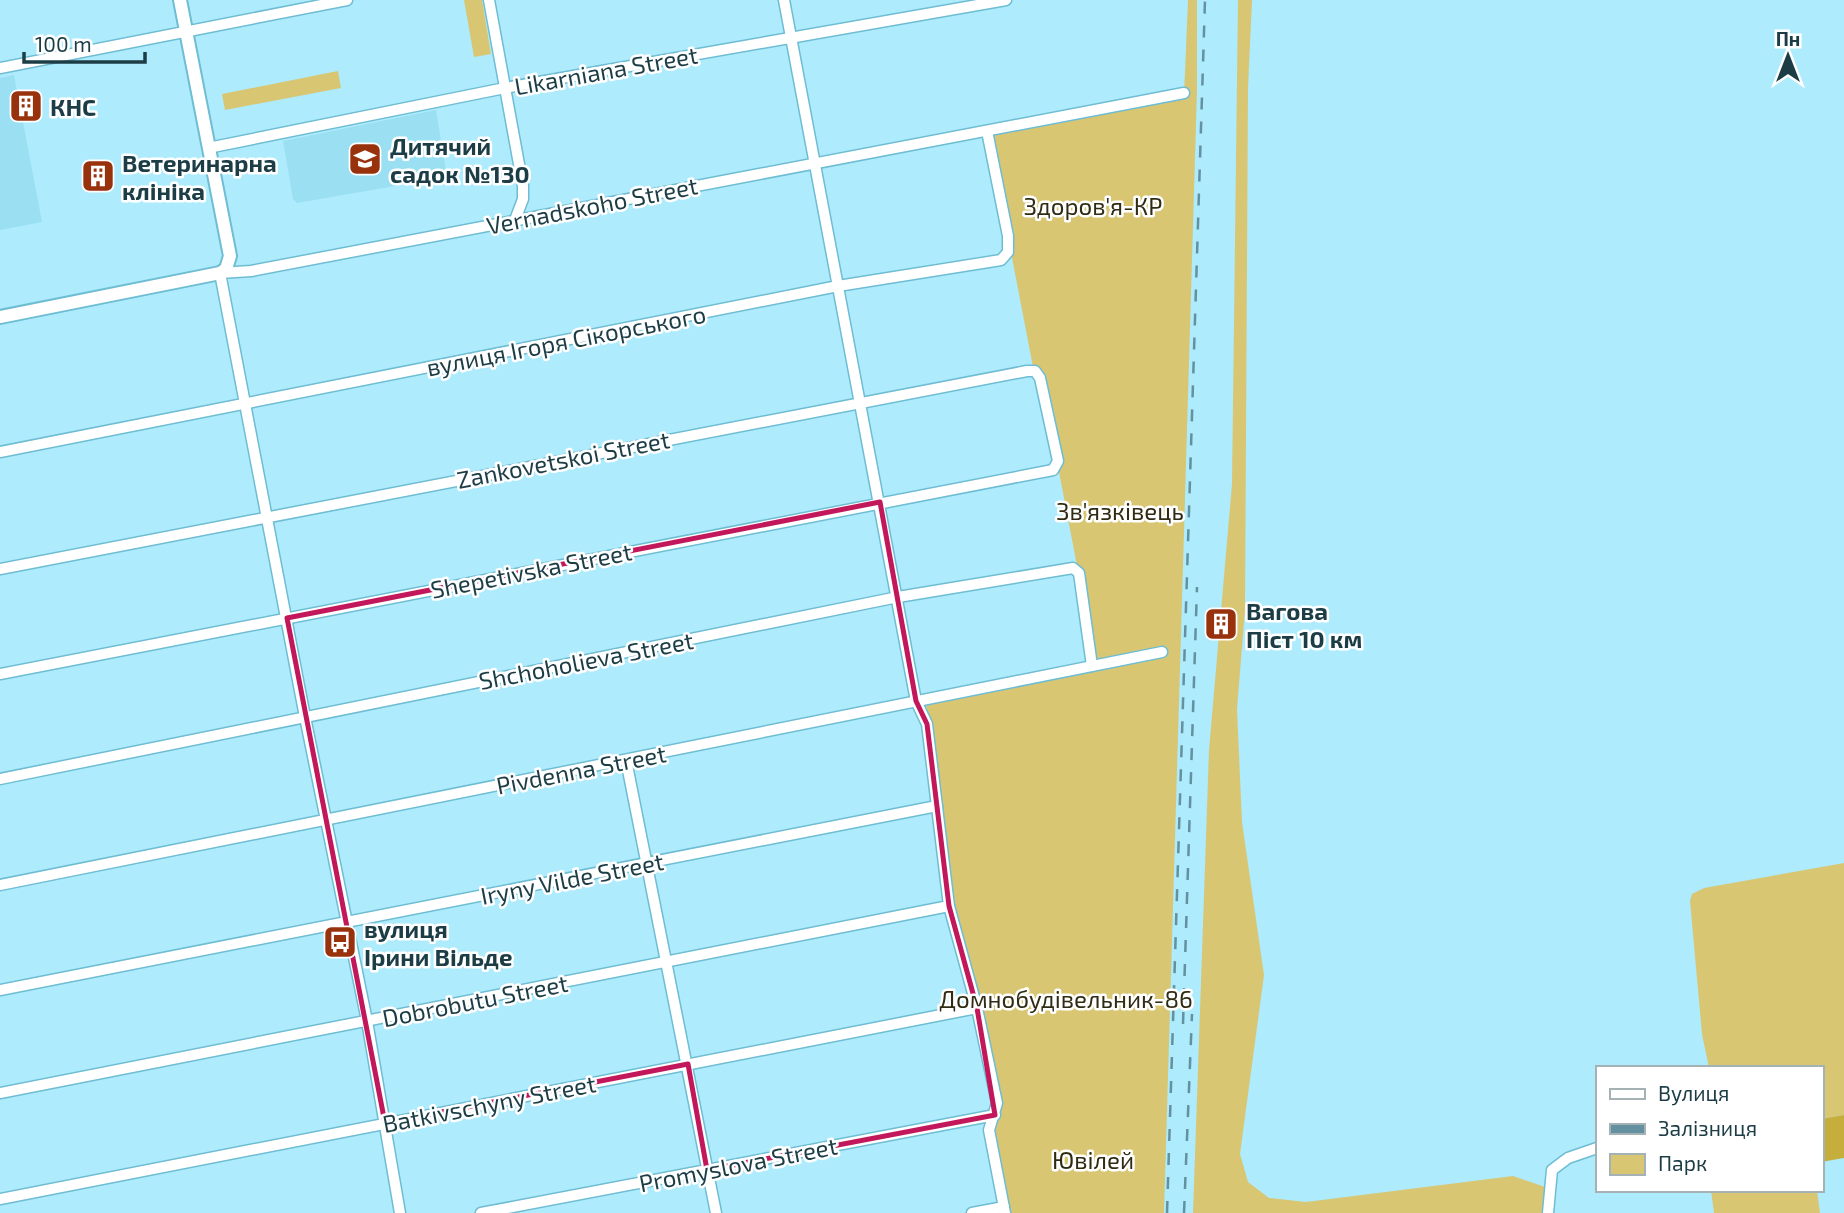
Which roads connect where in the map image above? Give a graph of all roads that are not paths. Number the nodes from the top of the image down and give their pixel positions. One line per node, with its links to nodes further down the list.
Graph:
1 (180, 0): 6 (street)
2 (347, 0): 6 (street)
3 (489, 0): 9 (street)
4 (785, 0): 7 (street)
5 (1006, 0): 7 (street, Likarniana Street)
6 (186, 31): 8 (street); 12 (street)
7 (792, 37): 9 (street, Likarniana Street); 13 (street)
8 (0, 68)
9 (505, 88): 12 (street, Likarniana Street); 14 (street)
10 (1184, 93): 11 (street, Vernadskoho Street)
11 (987, 131): 13 (street, Vernadskoho Street); 16 (street, вулиця Ігоря Сікорського)
12 (208, 148): 15 (street)
13 (814, 162): 14 (street, Vernadskoho Street); 16 (street)
14 (515, 220): 15 (street, Vernadskoho Street)
15 (220, 273): 17 (street, Vernadskoho Street); 18 (street)
16 (838, 286): 18 (street, вулиця Ігоря Сікорського); 19 (street)
17 (0, 317)
18 (246, 402): 20 (street, вулиця Ігоря Сікорського); 23 (street)
19 (862, 402): 21 (street, Zankovetskoi Street); 22 (street); 23 (street, Zankovetskoi Street)
20 (0, 452)
21 (1058, 461): 22 (street, Shepetivska Street)
22 (880, 502): 25 (street); 26 (street, Shepetivska Street)
23 (268, 515): 24 (street, Zankovetskoi Street); 26 (street)
24 (0, 569)
25 (898, 597): 28 (street, Shchoholieva Street); 30 (street); 31 (street, Shchoholieva Street)
26 (287, 618): 29 (street, Shepetivska Street); 31 (street)
27 (1162, 652): 28 (street, Pivdenna Street)
28 (1092, 666): 30 (street, Pivdenna Street)
29 (0, 674)
30 (916, 701): 32 (street, Pivdenna Street); 34 (street)
31 (304, 717): 33 (street, Shchoholieva Street); 35 (street)
32 (626, 760): 35 (street, Pivdenna Street); 36 (street)
33 (0, 779)
34 (937, 806): 36 (street, Iryny Vilde Street); 38 (street)
35 (326, 820): 37 (street, Pivdenna Street); 39 (street)
36 (647, 863): 39 (street, Iryny Vilde Street); 40 (street)
37 (0, 886)
38 (949, 906): 40 (street, Dobrobutu Street); 42 (street)
39 (348, 922): 41 (street, Iryny Vilde Street); 43 (street)
40 (667, 962): 43 (street, Dobrobutu Street); 44 (street)
41 (0, 989)
42 (977, 1008): 44 (street, Batkivschyny Street); 46 (street)
43 (367, 1021): 45 (street, Dobrobutu Street); 47 (street)
44 (688, 1064): 47 (street, Batkivschyny Street); 49 (street)
45 (0, 1094)
46 (995, 1115): 49 (street, Promyslova Street); 51 (street)
47 (385, 1123): 50 (street, Batkivschyny Street); 52 (street)
48 (1596, 1148): 56 (street)
49 (707, 1170): 53 (street, Promyslova Street); 54 (street)
50 (0, 1199)
51 (1005, 1210): 55 (street)
52 (400, 1213)
53 (481, 1213)
54 (716, 1213)
55 (972, 1213)
56 (1548, 1213)

